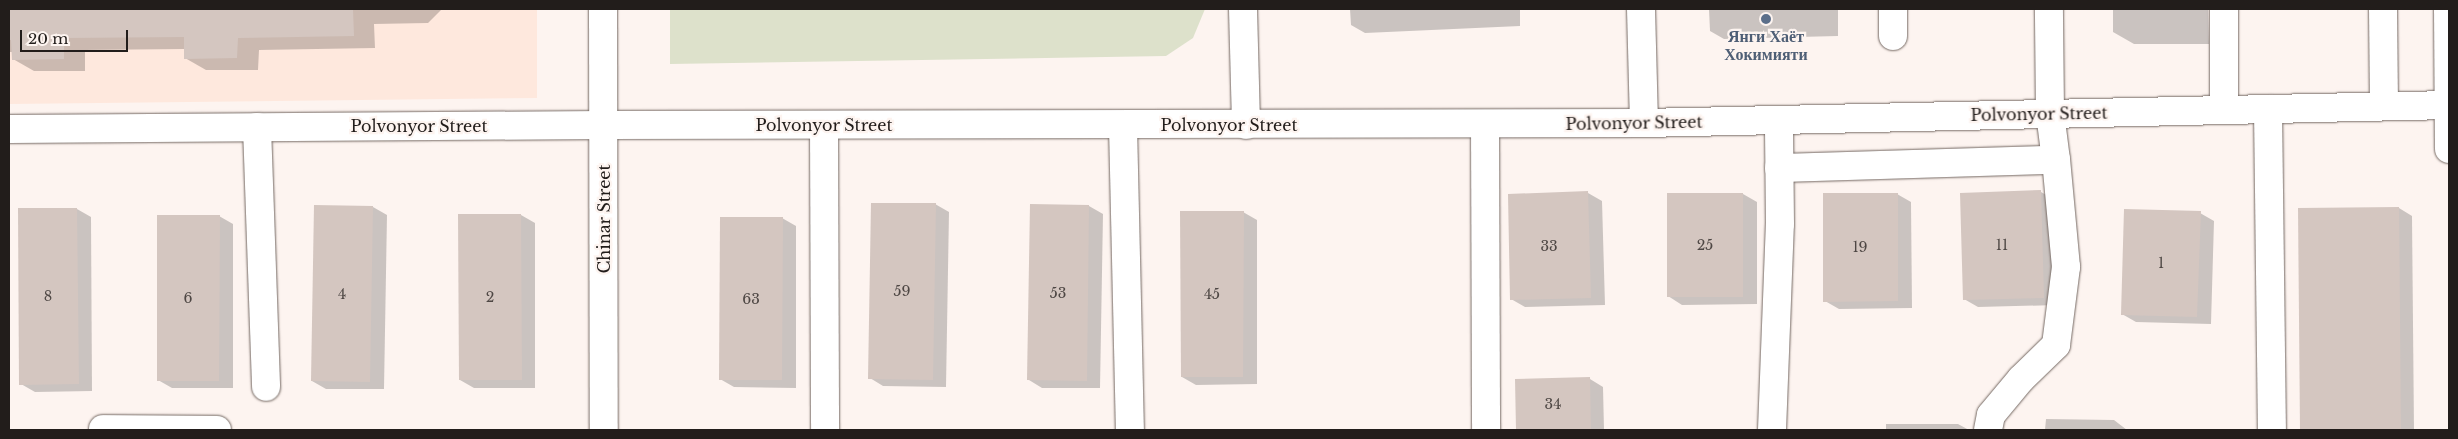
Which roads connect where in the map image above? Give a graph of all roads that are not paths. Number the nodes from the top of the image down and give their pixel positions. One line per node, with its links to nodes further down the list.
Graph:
1 (603, 9): 18 (street, Chinar Street)
2 (1243, 9): 20 (street)
3 (1641, 9): 16 (street)
4 (1893, 9): 9 (street)
5 (2049, 9): 14 (street)
6 (2224, 9): 13 (street)
7 (2383, 9): 11 (street)
8 (2448, 9): 10 (street)
9 (1893, 36)
10 (2449, 105): 11 (street, Polvonyor Street); 24 (street)
11 (2384, 106): 12 (street, Polvonyor Street)
12 (2268, 109): 13 (street, Polvonyor Street); 36 (street)
13 (2224, 110): 14 (street, Polvonyor Street)
14 (2050, 113): 15 (street, Polvonyor Street); 25 (street)
15 (1779, 120): 16 (street, Polvonyor Street); 26 (street)
16 (1644, 123): 17 (street, Polvonyor Street)
17 (1485, 124): 20 (street, Polvonyor Street); 33 (street)
18 (604, 125): 19 (street, Polvonyor Street); 22 (street, Polvonyor Street); 30 (street, Chinar Street)
19 (824, 125): 21 (street, Polvonyor Street); 31 (street)
20 (1246, 125): 21 (street, Polvonyor Street)
21 (1123, 126): 32 (street)
22 (257, 127): 23 (street, Polvonyor Street); 27 (street)
23 (9, 129)
24 (2449, 149)
25 (2056, 160): 26 (street); 35 (street)
26 (1779, 168): 34 (street)
27 (266, 387)
28 (103, 429): 29 (street)
29 (217, 430)
30 (604, 430)
31 (825, 430)
32 (1130, 430)
33 (1486, 430)
34 (1772, 430)
35 (1988, 430)
36 (2272, 430)

